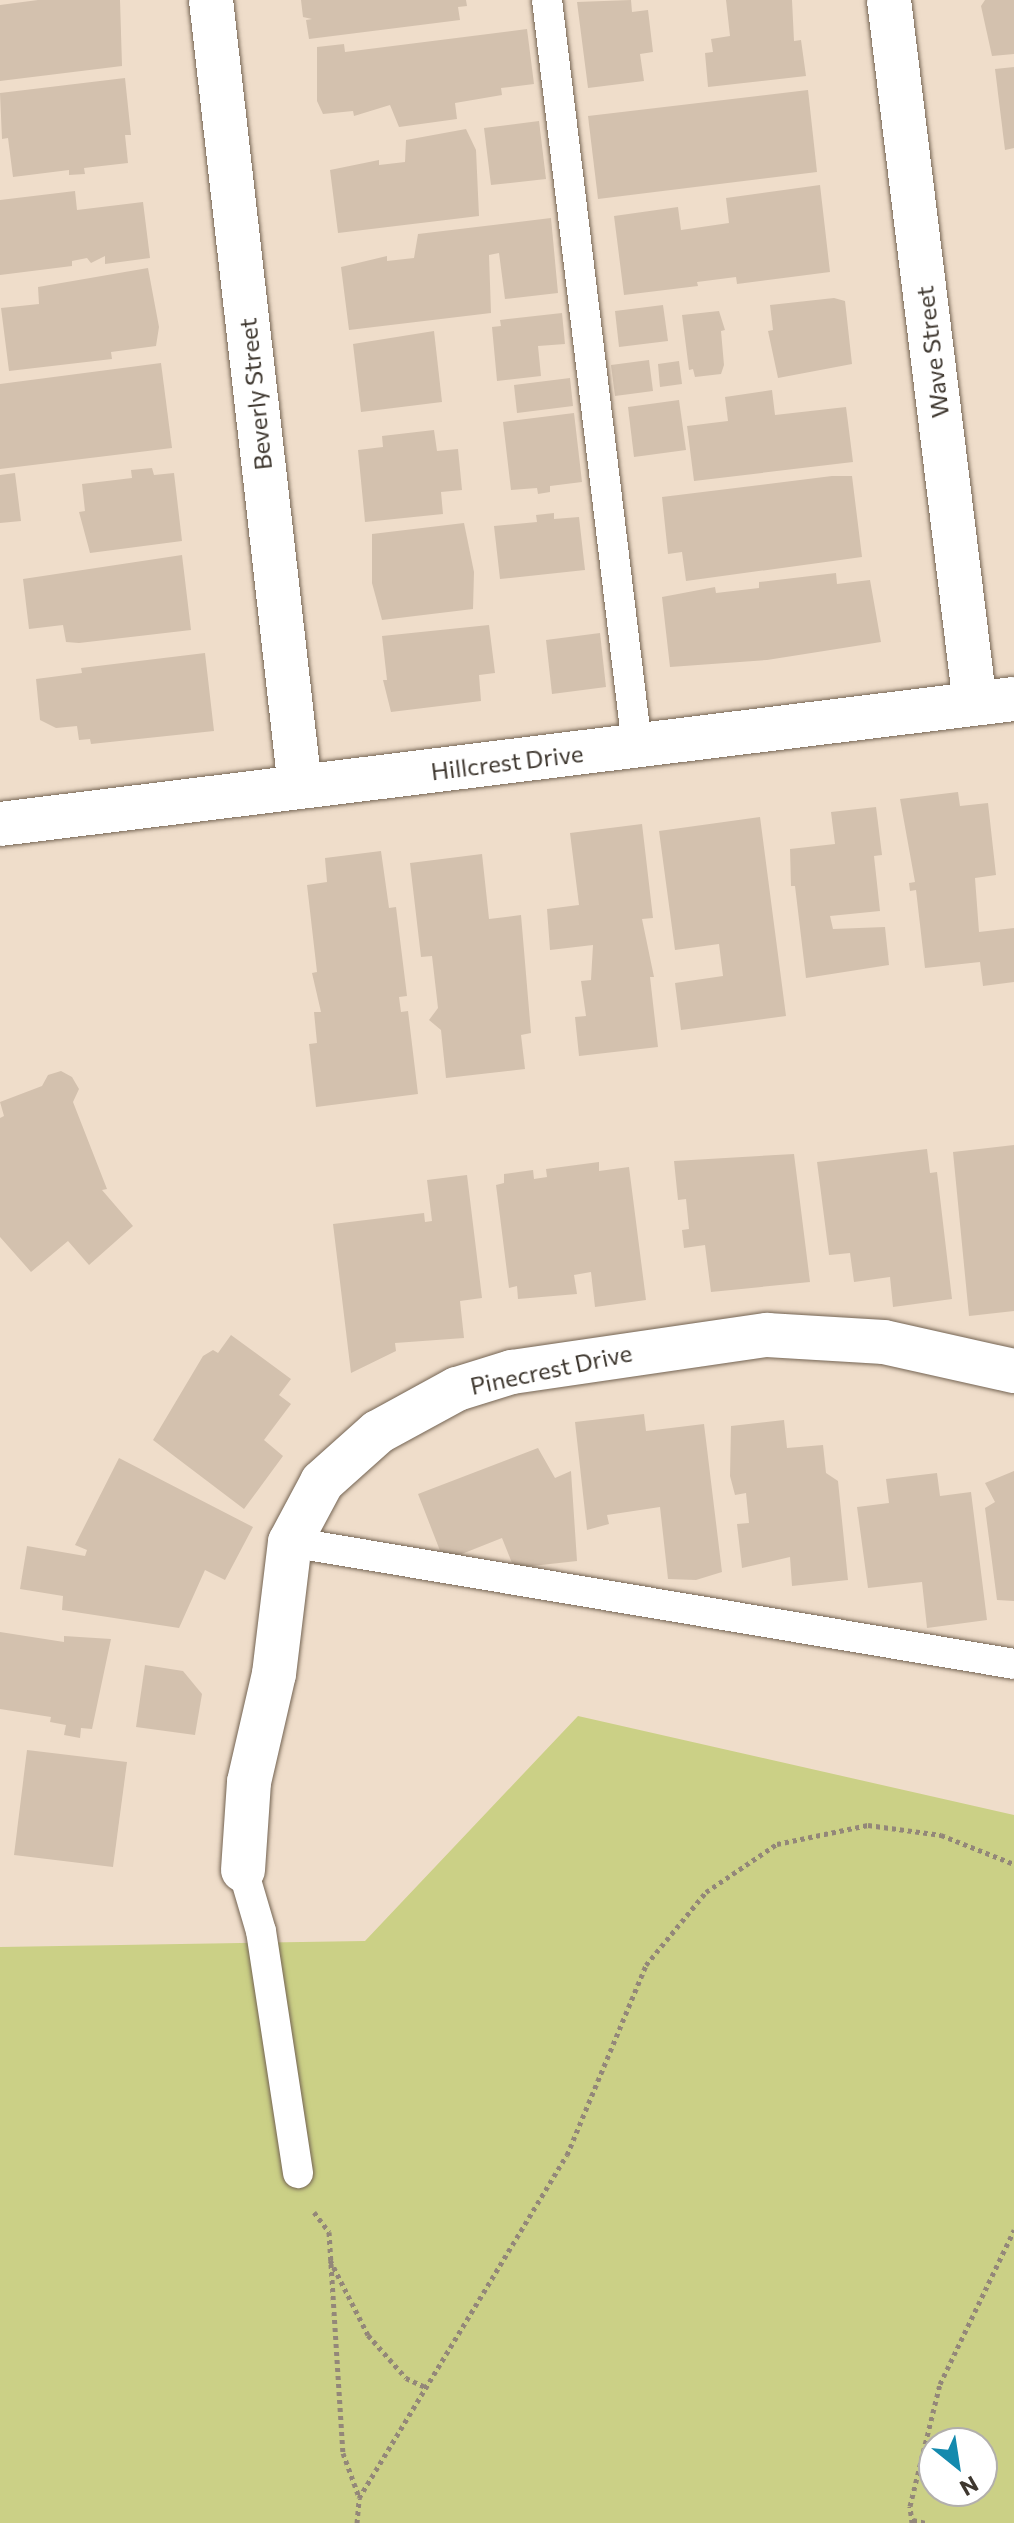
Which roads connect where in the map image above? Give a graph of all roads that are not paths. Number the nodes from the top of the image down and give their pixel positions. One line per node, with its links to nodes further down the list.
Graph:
1 (211, 0): 6 (street, Beverly Street)
2 (547, 0): 5 (lane)
3 (889, 0): 4 (street, Wave Street)
4 (995, 701): 5 (street, Hillcrest Drive)
5 (637, 746): 6 (street, Hillcrest Drive)
6 (300, 787): 7 (street, Hillcrest Drive)
7 (0, 824)
8 (1014, 1371): 9 (street, Pinecrest Drive)
9 (290, 1542): 10 (lane); 11 (street, Pinecrest Drive)
10 (1014, 1664)
11 (243, 1870): 12 (lane)
12 (298, 2173)

